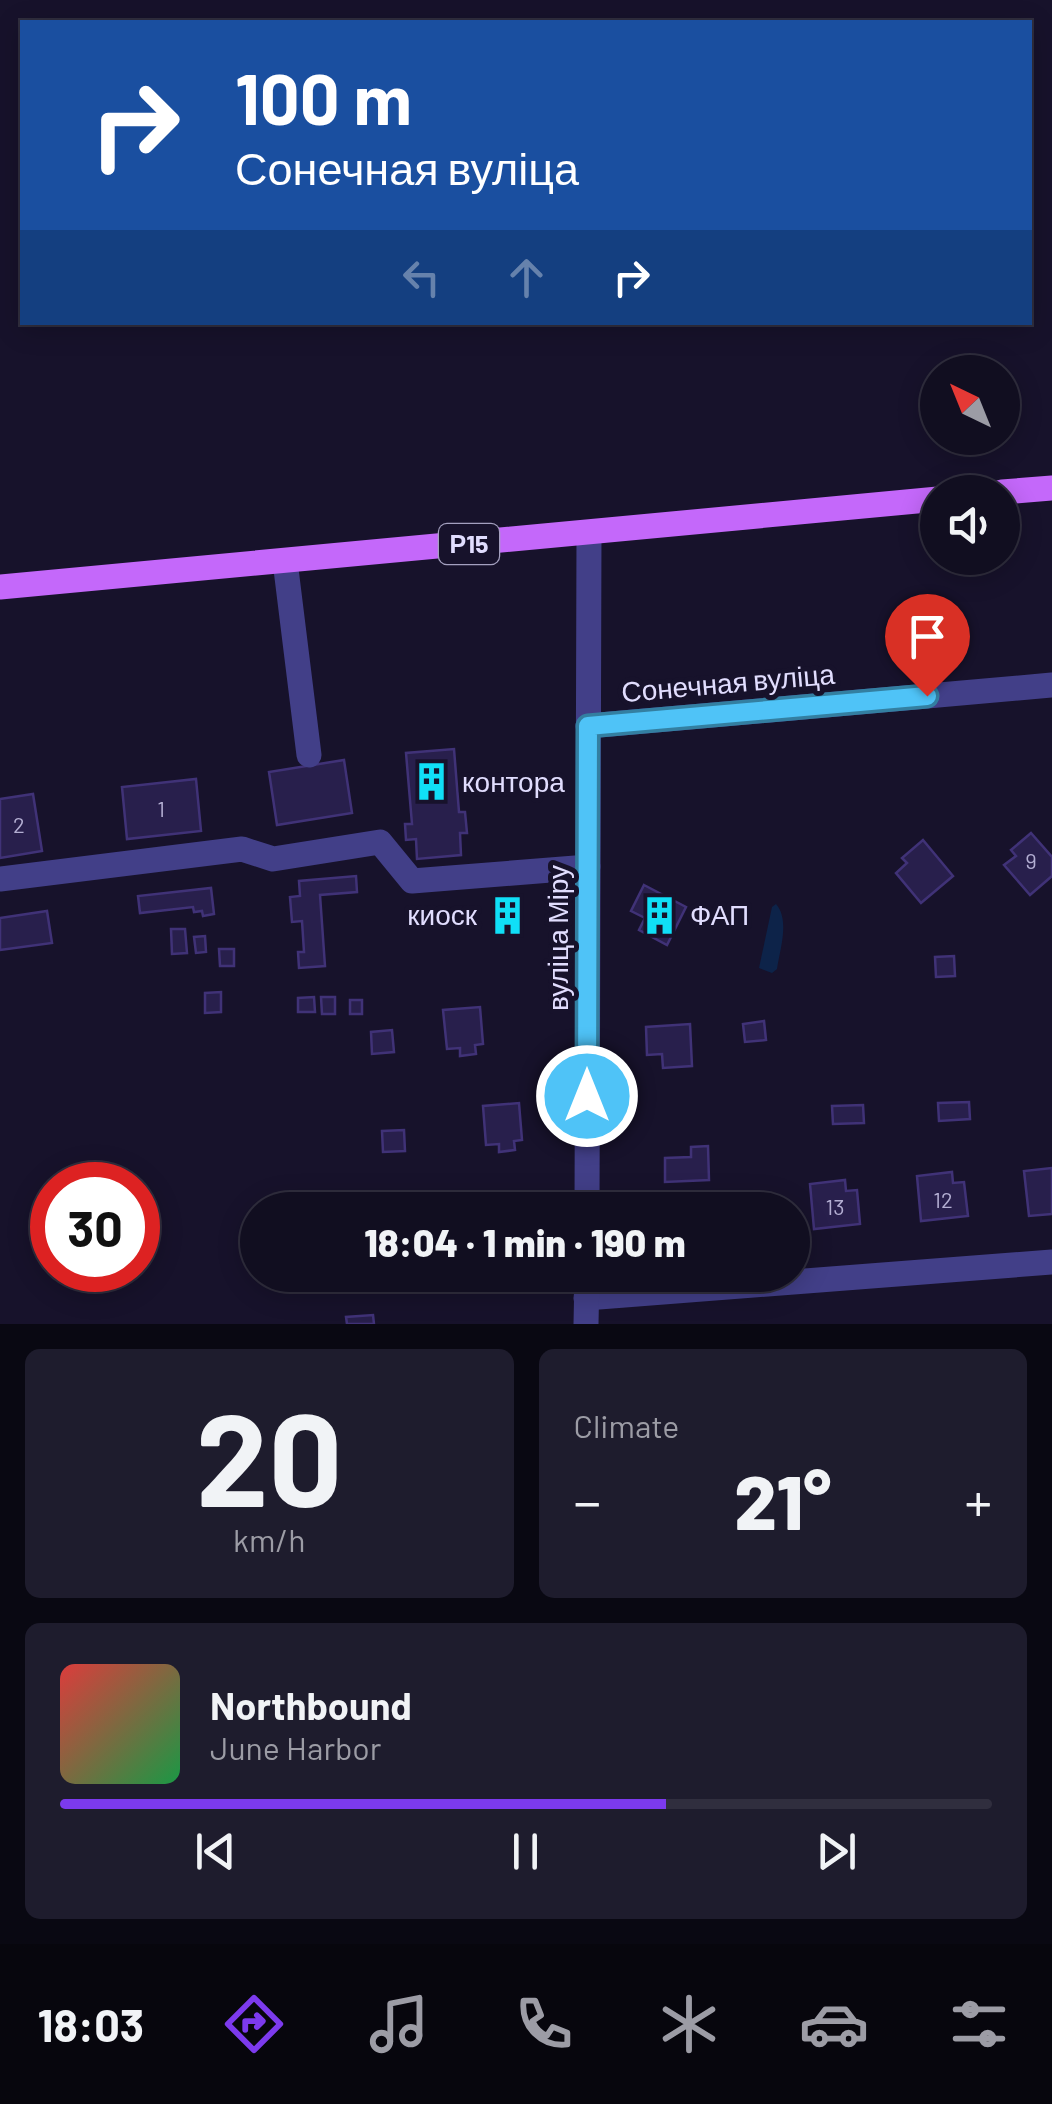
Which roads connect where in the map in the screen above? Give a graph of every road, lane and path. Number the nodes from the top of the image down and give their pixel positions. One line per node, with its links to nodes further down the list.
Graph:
1 (1052, 488): 2 (main road)
2 (1020, 491)
3 (920, 501): 4 (main road, Р15)
4 (589, 533): 5 (main road, Р15); 8 (street, вуліца Міру)
5 (285, 561): 6 (main road, Р15); 9 (street)
6 (0, 587)
7 (1052, 685): 8 (street, Сонечная вуліца)
8 (588, 726): 10 (street, вуліца Міру)
9 (308, 754)
10 (588, 867): 11 (street); 12 (street, вуліца Міру)
11 (0, 879)
12 (587, 1192)
13 (1052, 1262): 14 (street)
14 (810, 1274)
15 (586, 1292): 16 (street)
16 (586, 1324)

